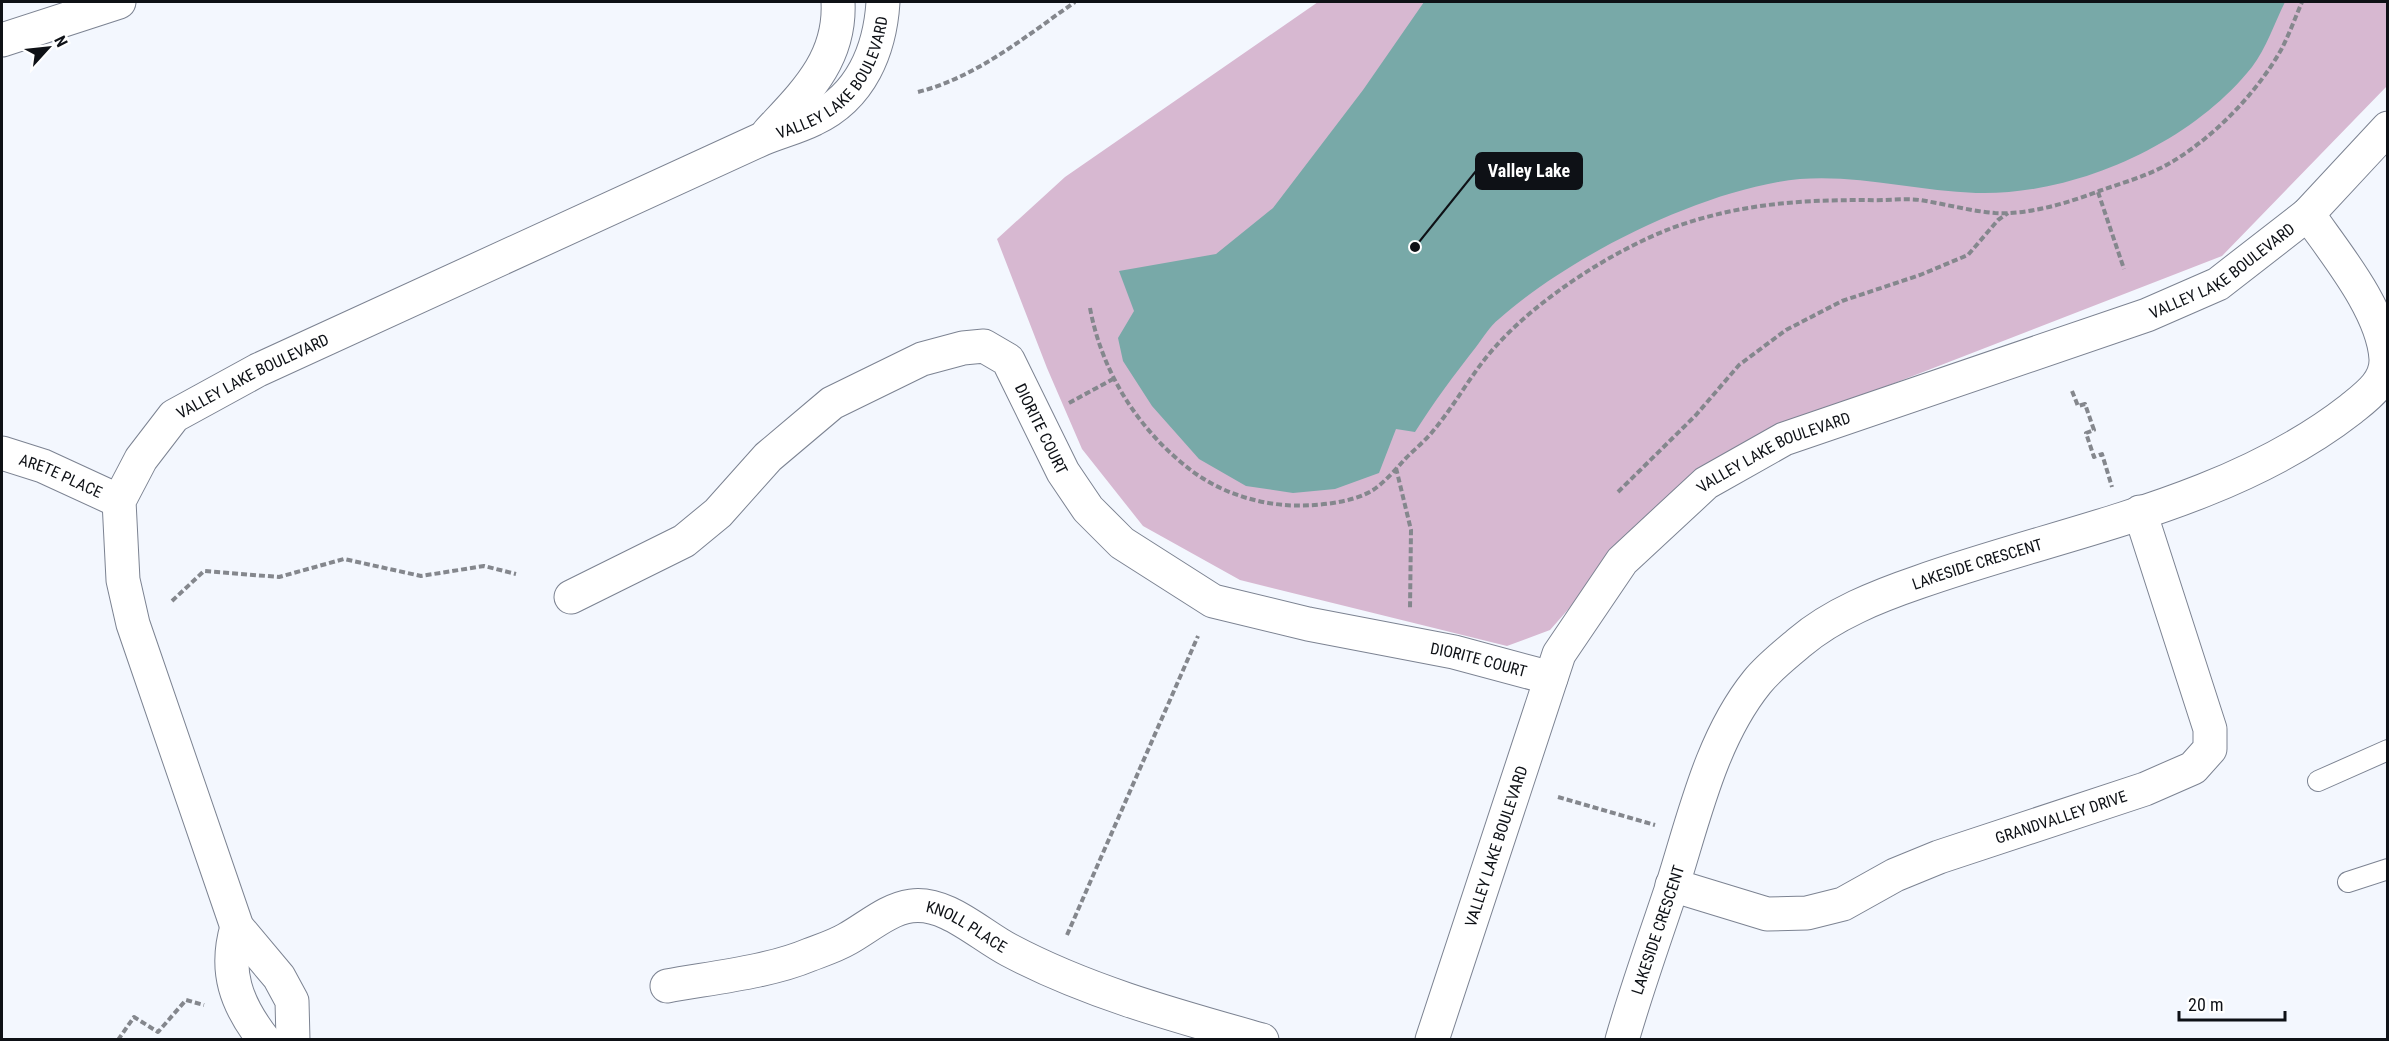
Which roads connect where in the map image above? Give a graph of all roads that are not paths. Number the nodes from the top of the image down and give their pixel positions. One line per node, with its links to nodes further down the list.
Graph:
1 (119, 2): 4 (street)
2 (838, 2): 6 (street, VALLEY LAKE BOULEVARD)
3 (883, 2): 6 (street, VALLEY LAKE BOULEVARD)
4 (2, 40)
5 (2388, 128): 7 (street, VALLEY LAKE BOULEVARD)
6 (762, 138): 9 (street, VALLEY LAKE BOULEVARD)
7 (2308, 214): 10 (street, LAKESIDE CRESCENT); 12 (street, VALLEY LAKE BOULEVARD)
8 (2, 453): 9 (street, ARETE PLACE)
9 (119, 501): 18 (street)
10 (2140, 512): 17 (street, LAKESIDE CRESCENT); 17 (street, GRANDVALLEY DRIVE)
11 (571, 597): 12 (street, DIORITE COURT)
12 (1551, 678): 23 (street, VALLEY LAKE BOULEVARD)
13 (2388, 750): 14 (lane)
14 (2318, 781)
15 (2388, 869): 16 (lane)
16 (2348, 882)
17 (1672, 885): 24 (street, LAKESIDE CRESCENT)
18 (237, 927): 20 (street); 21 (street)
19 (667, 986): 22 (street, KNOLL PLACE)
20 (264, 1040)
21 (293, 1040)
22 (1262, 1040)
23 (1432, 1040)
24 (1622, 1040)

